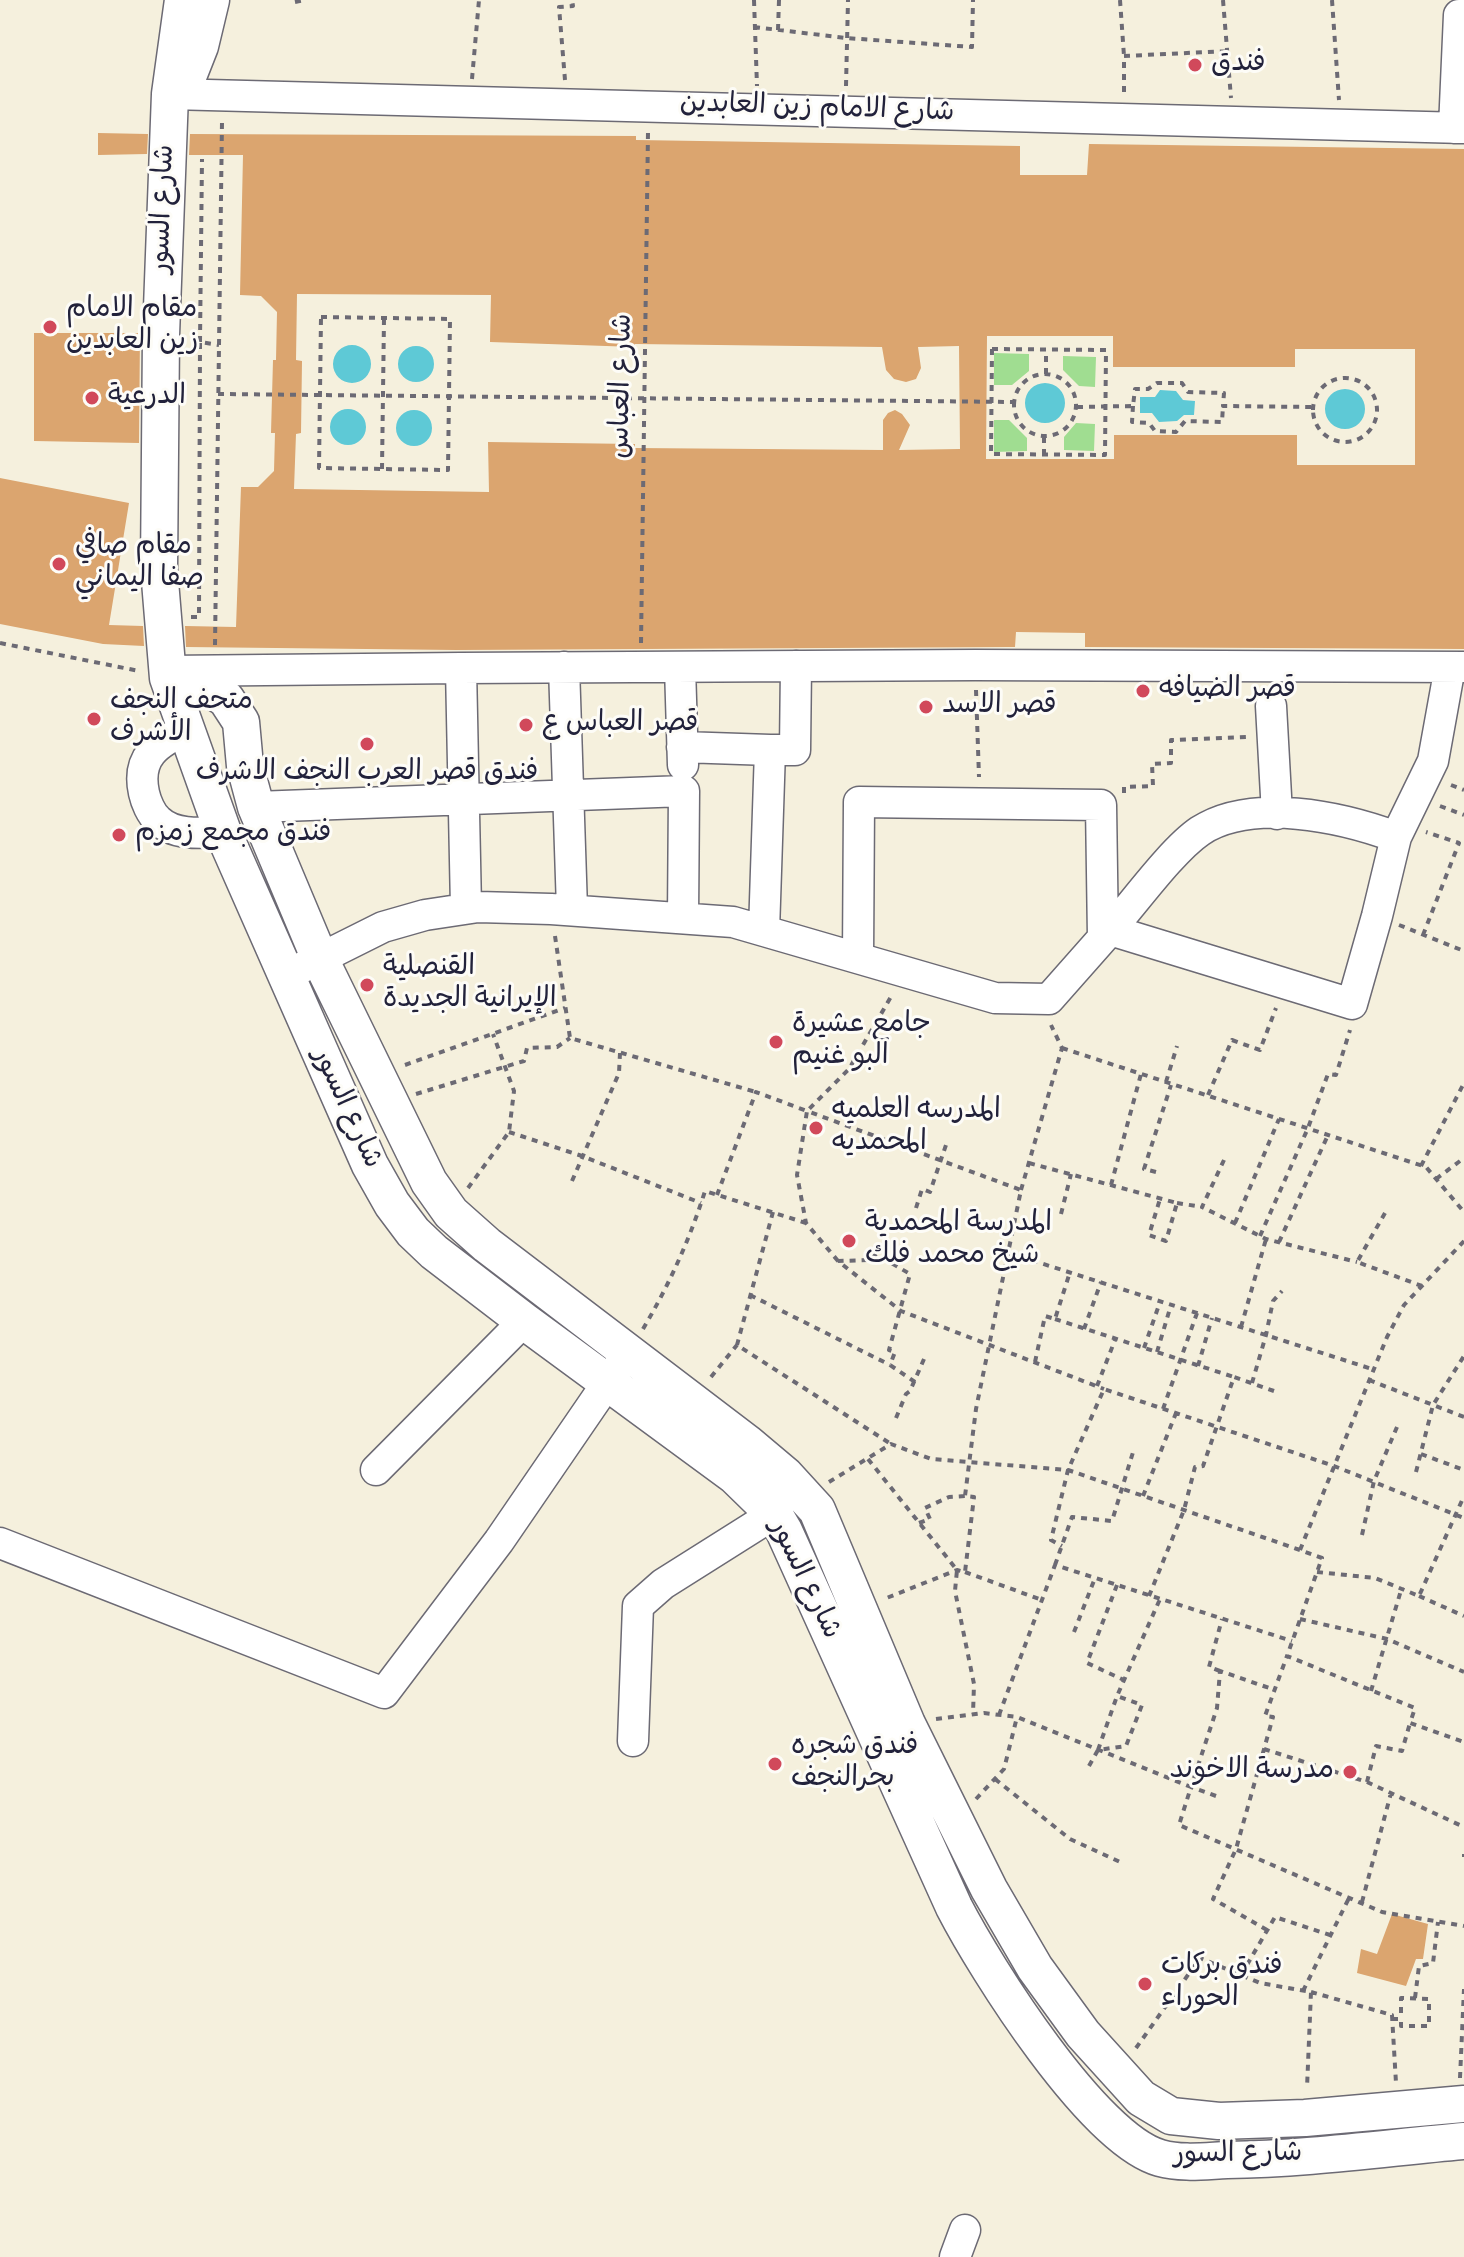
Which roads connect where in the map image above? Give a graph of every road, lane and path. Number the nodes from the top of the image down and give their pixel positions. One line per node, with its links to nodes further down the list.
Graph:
1 (183, 0): 22 (main road, شارع السور)
2 (211, 0): 22 (main road, شارع السور)
3 (305, 0): 13 (path)
4 (479, 0): 21 (path)
5 (572, 0): 23 (path)
6 (754, 0): 15 (path)
7 (779, 0): 16 (path)
8 (848, 0): 17 (path)
9 (973, 0): 17 (path)
10 (1120, 0): 19 (path)
11 (1223, 0): 18 (path)
12 (1332, 0): 29 (path)
13 (295, 2)
14 (1464, 15): 30 (street)
15 (754, 27): 16 (path); 25 (path)
16 (778, 30): 17 (path)
17 (846, 38): 26 (path)
18 (1229, 51): 19 (path); 28 (path)
19 (1124, 56): 27 (path)
20 (222, 95): 21 (street, شارع الامام زين العابدين); 22 (street, شارع الامام زين العابدين); 36 (path)
21 (471, 101): 23 (street, شارع الامام زين العابدين)
22 (172, 103): 60 (main road, شارع السور)
23 (567, 103): 24 (street, شارع الامام زين العابدين)
24 (648, 105): 25 (street, شارع الامام زين العابدين); 40 (path, شارع العباس)
25 (758, 108): 26 (street, شارع الامام زين العابدين)
26 (846, 111): 27 (street, شارع الامام زين العابدين)
27 (1125, 121): 28 (street, شارع الامام زين العابدين)
28 (1233, 124): 29 (street, شارع الامام زين العابدين)
29 (1341, 126): 30 (street, شارع الامام زين العابدين)
30 (1459, 128)
31 (202, 159): 33 (path)
32 (384, 318): 37 (path); 38 (path); 39 (path)
33 (200, 342)
34 (1046, 350): 35 (path); 41 (path); 43 (path)
35 (1046, 374): 42 (path); 46 (path)
36 (218, 394): 37 (path); 59 (path)
37 (319, 394): 38 (path); 50 (path)
38 (383, 395): 39 (path); 50 (path)
39 (449, 395): 40 (path); 50 (path)
40 (644, 400): 41 (path); 55 (path, شارع العباس)
41 (992, 402): 42 (path); 49 (path)
42 (1014, 402): 48 (path)
43 (1106, 406): 44 (path); 46 (path); 49 (path)
44 (1133, 406): 45 (path); 45 (path)
45 (1223, 406): 47 (path)
46 (1077, 407): 48 (path)
47 (1313, 407): 47 (path)
48 (1044, 437): 49 (path)
49 (1044, 455)
50 (382, 469)
51 (0, 643): 60 (path)
52 (975, 665): 53 (street); 57 (street); 68 (path)
53 (796, 666): 56 (street); 64 (street)
54 (564, 667): 55 (street); 58 (street); 66 (street)
55 (640, 667): 56 (street)
56 (680, 667): 63 (street)
57 (1457, 667): 72 (street)
58 (461, 668): 59 (street); 67 (street)
59 (215, 670): 60 (street)
60 (168, 674): 62 (main road, شارع السور); 70 (main road, شارع السور)
61 (1271, 721): 69 (path); 71 (street)
62 (187, 729): 73 (main road, شارع السور); 73 (street)
63 (682, 747): 64 (street); 65 (street)
64 (770, 750): 78 (street)
65 (684, 791): 66 (street); 77 (street)
66 (568, 795): 67 (street); 75 (street)
67 (464, 799): 70 (street); 74 (street)
68 (980, 803): 69 (street); 83 (street)
69 (1101, 805): 79 (street)
70 (256, 807): 82 (main road, شارع السور)
71 (1277, 814): 72 (street); 79 (street)
72 (1399, 831): 76 (street); 80 (path)
73 (223, 832): 85 (main road, شارع السور)
74 (466, 908): 75 (street); 82 (street)
75 (561, 909): 77 (street); 89 (path)
76 (1377, 916): 80 (path); 88 (street)
77 (683, 918): 78 (street)
78 (764, 931): 83 (street)
79 (1106, 934): 86 (street); 87 (street)
80 (1423, 935): 81 (path)
81 (1464, 951)
82 (319, 957): 85 (street); 99 (main road, شارع السور)
83 (858, 958): 84 (street)
84 (906, 972): 87 (street); 102 (path)
85 (285, 976): 151 (main road, شارع السور)
86 (1285, 983): 88 (street); 101 (path)
87 (1037, 999): 93 (path)
88 (1352, 1004): 104 (path)
89 (565, 1008): 90 (path); 91 (path)
90 (493, 1034): 95 (path); 99 (path)
91 (570, 1038): 94 (path); 95 (path)
92 (1177, 1046): 97 (path)
93 (1062, 1048): 96 (path); 112 (path)
94 (620, 1052): 100 (path); 108 (path)
95 (507, 1067): 99 (path); 105 (path)
96 (1141, 1074): 97 (path); 118 (path)
97 (1169, 1083): 101 (path); 114 (path)
98 (1464, 1083): 113 (path)
99 (384, 1088): 128 (main road, شارع السور)
100 (756, 1092): 102 (path); 120 (path)
101 (1208, 1096): 103 (path)
102 (807, 1111): 110 (path); 131 (path)
103 (1279, 1119): 104 (path); 132 (path)
104 (1308, 1128): 106 (path); 133 (path)
105 (509, 1132): 108 (path); 128 (path)
106 (1328, 1135): 113 (path); 136 (path)
107 (947, 1142): 110 (path)
108 (582, 1156): 117 (path); 122 (path)
109 (1464, 1158): 116 (path)
110 (940, 1160): 119 (path); 125 (path)
111 (1224, 1160): 124 (path)
112 (1029, 1163): 115 (path); 119 (path)
113 (1421, 1166): 116 (path)
114 (1156, 1172)
115 (1071, 1174): 118 (path); 130 (path)
116 (1436, 1179): 127 (path)
117 (572, 1181)
118 (1111, 1185): 121 (path)
119 (1021, 1190): 137 (path)
120 (717, 1195): 122 (path); 126 (path)
121 (1160, 1199): 123 (path); 123 (path)
122 (701, 1203): 159 (path)
123 (1177, 1203): 124 (path)
124 (1202, 1207): 132 (path)
125 (916, 1208)
126 (773, 1212): 131 (path); 144 (path)
127 (1464, 1212)
128 (451, 1213): 159 (main road, شارع السور)
129 (1385, 1213): 139 (path)
130 (1061, 1214)
131 (806, 1223): 138 (path)
132 (1235, 1223): 133 (path)
133 (1260, 1236): 134 (path)
134 (1266, 1239): 136 (path); 152 (path)
135 (1464, 1241): 142 (path)
136 (1279, 1242): 139 (path)
137 (1009, 1253): 140 (path); 157 (path)
138 (838, 1261): 147 (path); 147 (path)
139 (1357, 1262): 142 (path)
140 (1070, 1272): 141 (path); 150 (path)
141 (1101, 1282): 145 (path); 153 (path)
142 (1422, 1286): 167 (path)
143 (1282, 1291): 154 (path)
144 (750, 1295): 156 (path); 165 (path)
145 (1160, 1302): 146 (path); 158 (path)
146 (1171, 1305): 148 (path); 160 (path)
147 (901, 1311): 157 (path); 165 (path)
148 (1197, 1313): 149 (path); 163 (path)
149 (1212, 1318): 152 (path); 166 (path)
150 (1055, 1319): 153 (path); 164 (path)
151 (524, 1321): 171 (main road, شارع السور); 190 (street)
152 (1241, 1327): 154 (path)
153 (1084, 1329): 155 (path)
154 (1266, 1335): 167 (path); 172 (path)
155 (1116, 1339): 158 (path); 173 (path)
156 (737, 1345): 176 (path); 184 (path)
157 (991, 1345): 164 (path); 188 (path)
158 (1144, 1348): 160 (path)
159 (629, 1352): 171 (street); 176 (main road, شارع السور)
160 (1157, 1353): 163 (path)
161 (1464, 1356): 177 (path)
162 (924, 1359): 170 (path)
163 (1180, 1360): 166 (path); 178 (path)
164 (1035, 1362): 173 (path)
165 (890, 1365): 170 (path)
166 (1198, 1366): 168 (path)
167 (1373, 1369): 169 (path)
168 (1234, 1377): 172 (path); 182 (path)
169 (1369, 1380): 177 (path); 189 (path)
170 (915, 1382): 181 (path)
171 (608, 1383): 201 (main road, شارع السور); 206 (street)
172 (1252, 1383): 175 (path)
173 (1097, 1386): 174 (path)
174 (1104, 1389): 178 (path); 191 (path)
175 (1274, 1391)
176 (693, 1400): 196 (main road, شارع السور)
177 (1433, 1405): 180 (path); 186 (path)
178 (1163, 1409): 179 (path)
179 (1176, 1413): 182 (path); 198 (path)
180 (1464, 1417)
181 (896, 1418)
182 (1218, 1427): 189 (path); 200 (path)
183 (1397, 1427): 194 (path)
184 (891, 1444): 187 (path); 188 (path)
185 (1134, 1449): 195 (path)
186 (1421, 1454): 192 (path); 193 (path)
187 (868, 1459): 196 (path); 204 (path)
188 (970, 1462): 191 (path); 197 (path)
189 (1334, 1466): 194 (path); 208 (path)
190 (376, 1470)
191 (1068, 1470): 195 (path); 207 (path)
192 (1464, 1470)
193 (1416, 1472)
194 (1374, 1481): 202 (path); 205 (path)
195 (1122, 1488): 198 (path); 207 (path)
196 (807, 1496): 220 (main road, شارع السور)
197 (965, 1496): 204 (path); 211 (path)
198 (1143, 1496): 200 (path)
199 (1464, 1496): 202 (path)
200 (1184, 1510): 208 (path); 216 (path)
201 (774, 1514): 239 (street); 270 (main road, شارع السور)
202 (1455, 1515): 203 (path); 217 (path)
203 (1464, 1518)
204 (919, 1523): 210 (path)
205 (1362, 1535)
206 (0, 1543)
207 (1062, 1546): 209 (path)
208 (1300, 1550): 212 (path)
209 (1055, 1565): 213 (path); 219 (path)
210 (957, 1570): 211 (path); 220 (path); 234 (path)
211 (965, 1572): 219 (path)
212 (1317, 1572): 215 (path); 223 (path)
213 (1095, 1578): 214 (path); 224 (path)
214 (1117, 1585): 216 (path); 230 (path)
215 (1402, 1587): 217 (path); 225 (path)
216 (1149, 1596): 218 (path)
217 (1419, 1596): 221 (path)
218 (1160, 1599): 222 (path); 230 (path)
219 (1042, 1600): 235 (path)
220 (859, 1609): 238 (main road, شارع السور)
221 (1464, 1616)
222 (1222, 1619): 226 (path); 228 (path)
223 (1300, 1619): 225 (path); 226 (path)
224 (1074, 1632)
225 (1387, 1639): 229 (path); 232 (path)
226 (1292, 1641): 227 (path)
227 (1287, 1656): 231 (path); 232 (path)
228 (1220, 1671): 231 (path); 246 (path)
229 (1464, 1672)
230 (1124, 1680): 233 (path)
231 (1275, 1690): 241 (path)
232 (1371, 1691): 237 (path)
233 (1117, 1696): 242 (path); 242 (path)
234 (973, 1714): 235 (path); 238 (path)
235 (999, 1715): 236 (path)
236 (1017, 1717): 242 (path); 244 (path)
237 (1410, 1723): 240 (path); 245 (path)
238 (907, 1724): 249 (main road, شارع السور)
239 (633, 1741)
240 (1464, 1742)
241 (1264, 1749): 245 (path); 251 (path)
242 (1098, 1750): 243 (path); 246 (path)
243 (1089, 1766)
244 (995, 1779): 249 (path); 252 (path)
245 (1367, 1782): 247 (path)
246 (1191, 1787): 248 (path); 251 (path)
247 (1391, 1793): 250 (path); 254 (path)
248 (1216, 1796)
249 (955, 1821): 266 (main road, شارع السور)
250 (1464, 1827)
251 (1236, 1849): 253 (path); 257 (path)
252 (1120, 1862)
253 (1349, 1898): 254 (path); 258 (path)
254 (1361, 1903): 255 (path)
255 (1438, 1922): 256 (path); 263 (path)
256 (1464, 1926)
257 (1267, 1930): 258 (path); 259 (path)
258 (1330, 1935): 261 (path)
259 (1241, 1975): 261 (path); 266 (path)
260 (1464, 1989): 267 (path)
261 (1303, 1991): 262 (path)
262 (1311, 1992): 264 (path); 269 (path)
263 (1415, 1998): 265 (path); 265 (path)
264 (1392, 2019): 265 (path); 268 (path)
265 (1401, 2019)
266 (1117, 2074): 269 (main road, شارع السور)
267 (1461, 2104): 268 (main road, شارع السور)
268 (1398, 2110): 269 (main road, شارع السور)
269 (1305, 2118)
270 (1464, 2141)

